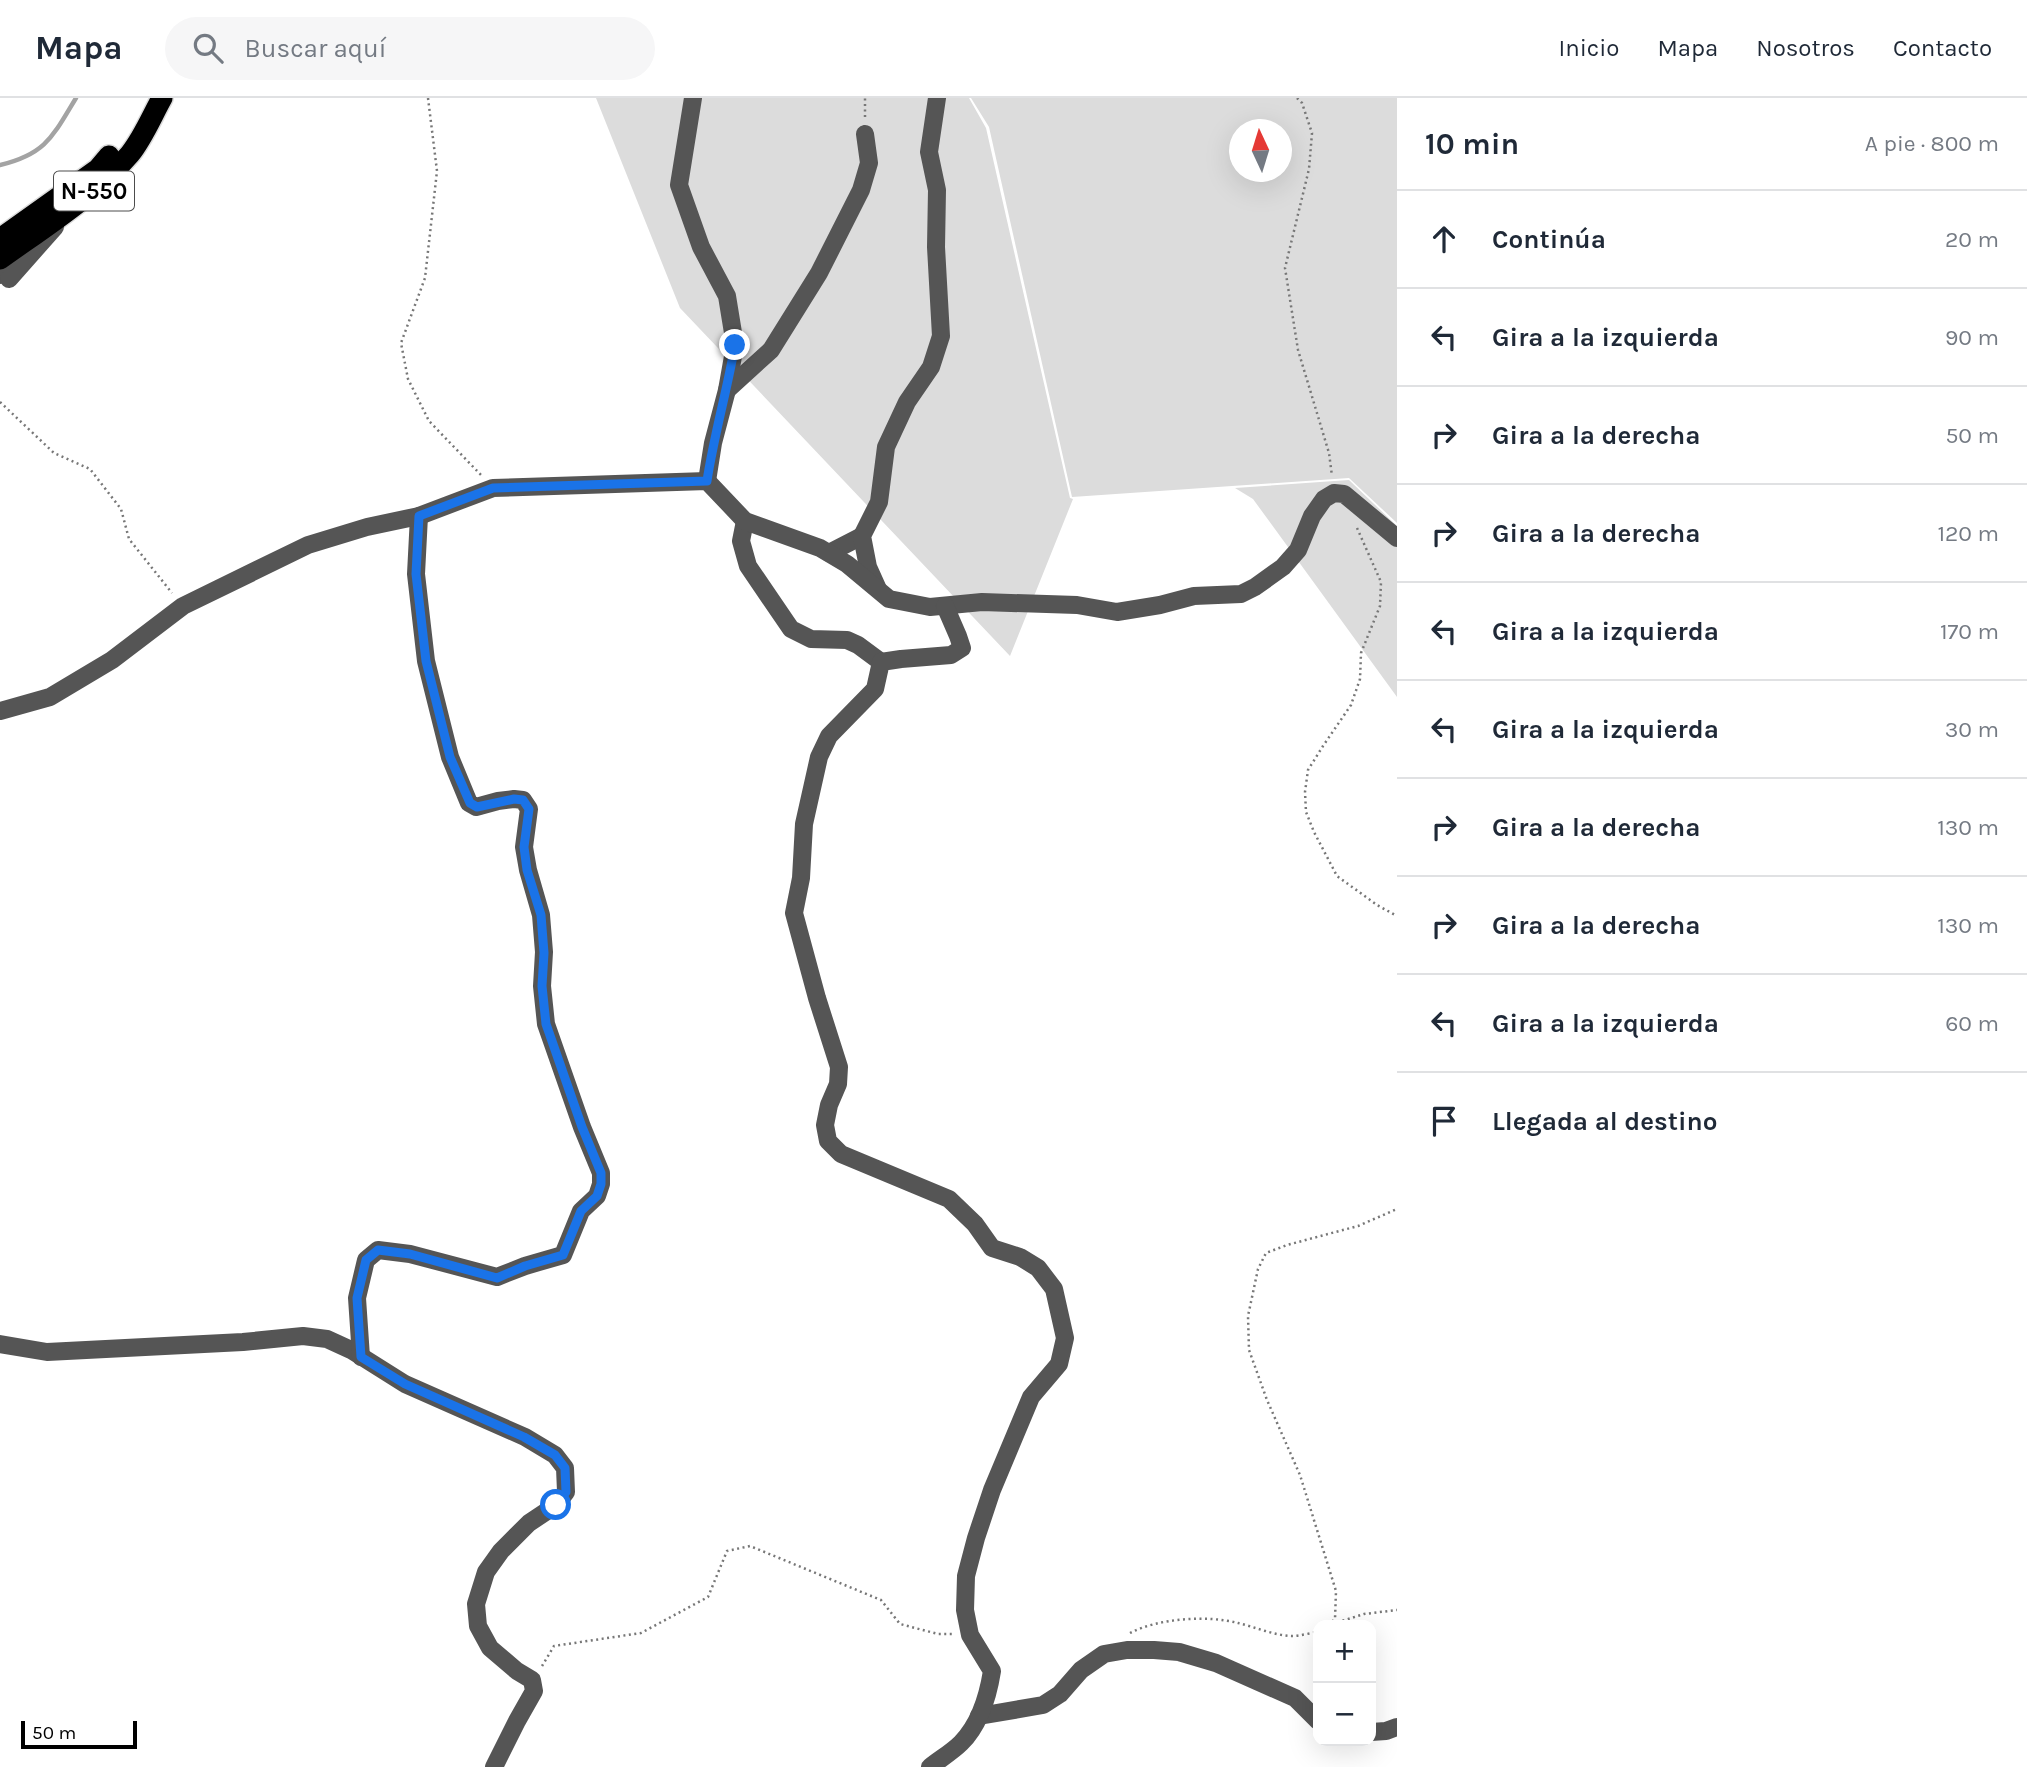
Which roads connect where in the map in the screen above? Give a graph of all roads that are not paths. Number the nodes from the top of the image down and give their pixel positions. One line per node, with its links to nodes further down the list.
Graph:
1 (160, 98): 5 (highway, N-550); 6 (highway, N-550)
2 (692, 98): 10 (street)
3 (937, 98): 14 (street)
4 (865, 134): 10 (street)
5 (68, 211): 6 (highway, N-550); 9 (street)
6 (9, 242): 7 (highway, N-550); 8 (street)
7 (0, 259)
8 (0, 275)
9 (0, 285)
10 (727, 390): 11 (street)
11 (707, 481): 12 (street); 13 (street)
12 (419, 516): 20 (street); 22 (street)
13 (745, 521): 16 (street); 19 (street)
14 (862, 536): 16 (street); 17 (street)
15 (1397, 537): 18 (street)
16 (829, 553): 17 (street)
17 (880, 594): 18 (street)
18 (945, 606): 19 (street)
19 (881, 662): 23 (street)
20 (0, 711)
21 (0, 1344): 22 (street)
22 (361, 1357): 27 (street)
23 (979, 1716): 24 (street); 28 (street)
24 (1313, 1716)
25 (1397, 1727): 26 (street)
26 (1376, 1732)
27 (494, 1767)
28 (930, 1767)

